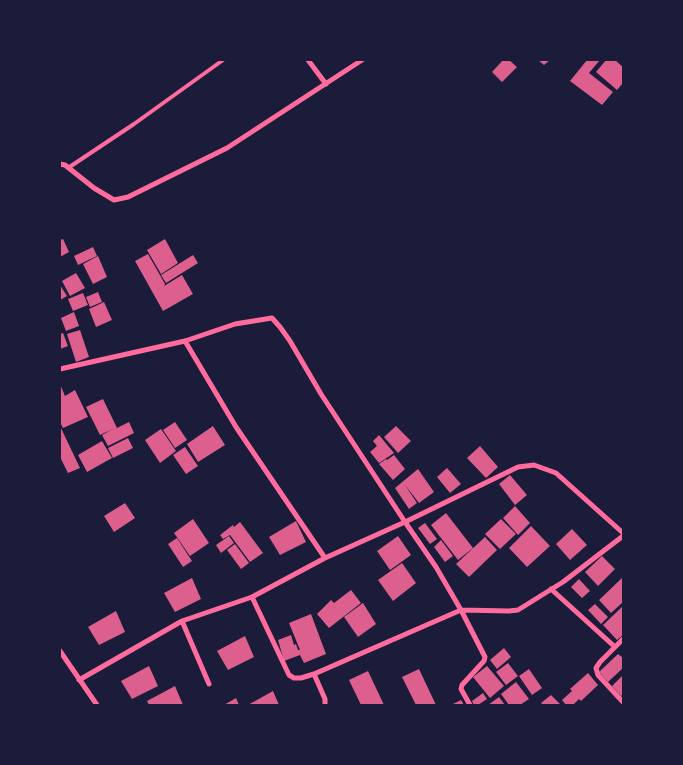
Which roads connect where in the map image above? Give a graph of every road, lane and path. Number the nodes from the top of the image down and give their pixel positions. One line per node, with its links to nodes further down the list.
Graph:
1 (223, 60): 6 (lane)
2 (308, 60): 4 (street)
3 (362, 60): 4 (street)
4 (326, 84): 6 (street)
5 (60, 164): 6 (street)
6 (68, 168)
7 (186, 341): 8 (street); 9 (street); 13 (street)
8 (60, 369)
9 (405, 522): 10 (street); 13 (street); 16 (street)
10 (623, 534): 11 (street)
11 (616, 541): 12 (street); 14 (street)
12 (623, 545)
13 (325, 558): 15 (street)
14 (552, 589): 16 (street); 19 (street)
15 (252, 597): 17 (street); 21 (street)
16 (460, 610): 21 (street); 27 (street)
17 (182, 622): 22 (street); 23 (street)
18 (623, 639): 19 (street)
19 (615, 647): 24 (street)
20 (60, 650): 22 (street)
21 (314, 674): 26 (street)
22 (79, 680): 25 (street)
23 (209, 684)
24 (623, 702)
25 (97, 705)
26 (325, 705)
27 (470, 705)

